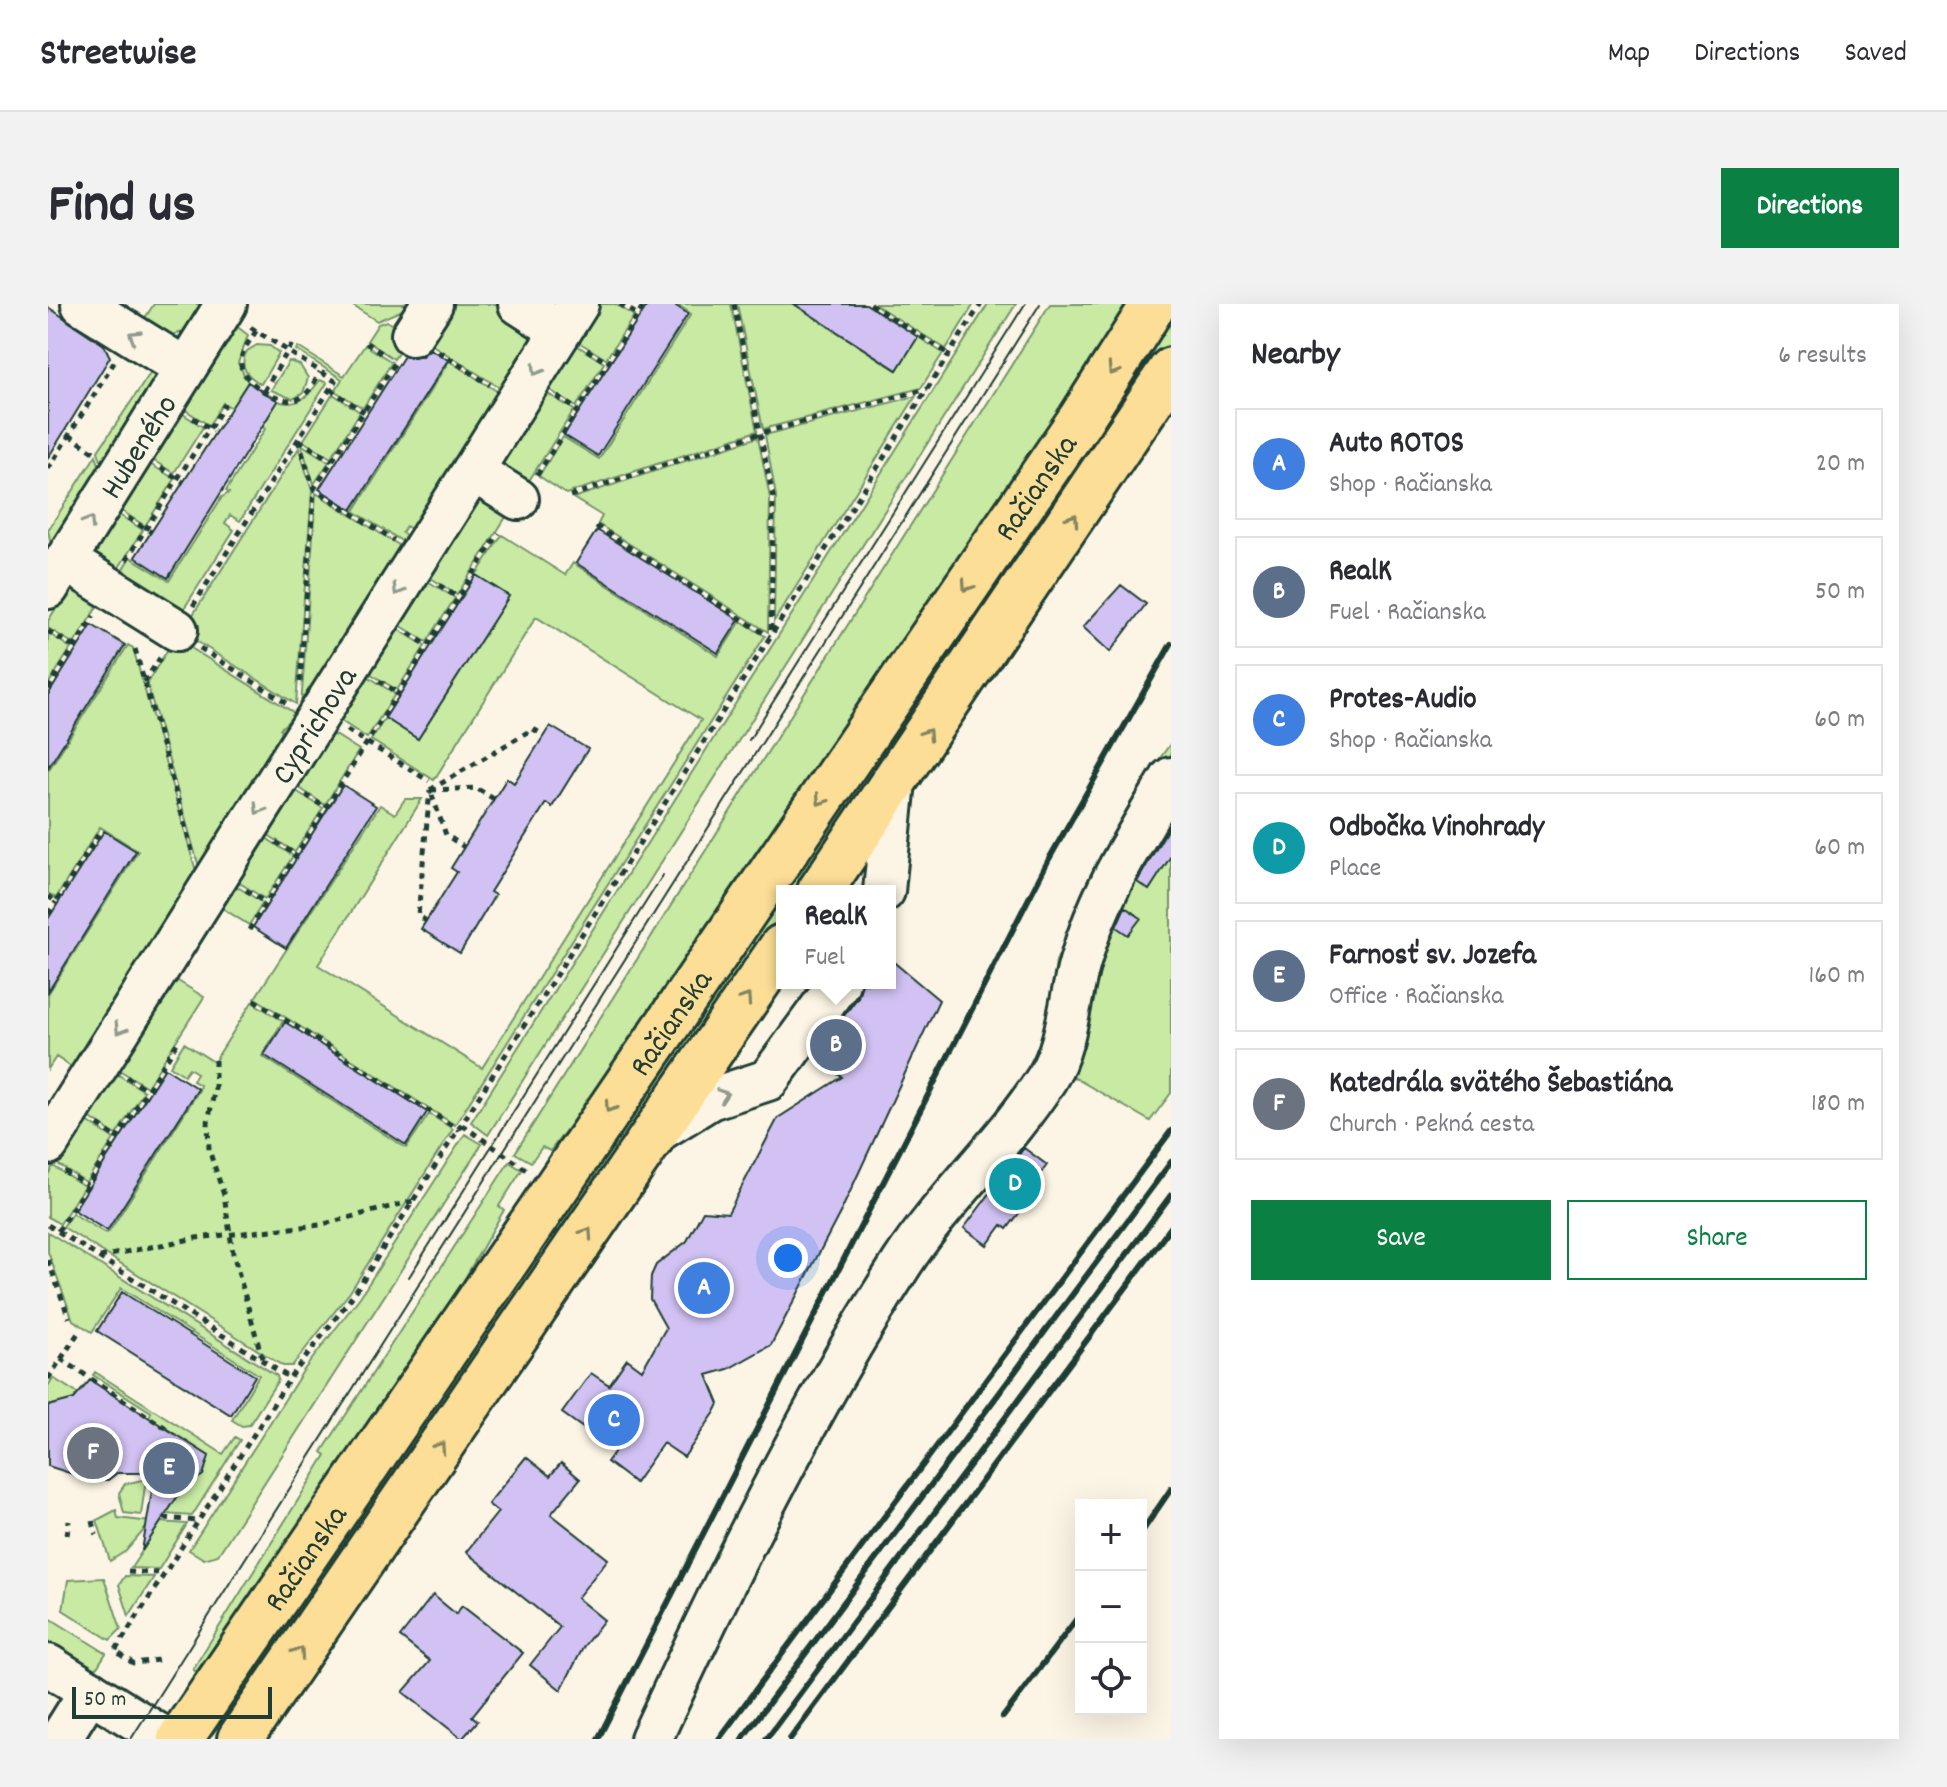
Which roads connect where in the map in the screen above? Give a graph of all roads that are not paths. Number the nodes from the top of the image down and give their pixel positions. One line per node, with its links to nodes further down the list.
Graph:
1 (82, 304): 6 (street, one-way to 1)
2 (519, 304): 5 (street)
3 (1154, 304): 25 (main road, Račianska, one-way to 25)
4 (231, 311): 6 (street, Hubeného)
5 (570, 317): 8 (street, Cyprichova, one-way to 8)
6 (185, 368): 10 (street, Hubeného, one-way to 6)
7 (1171, 370): 13 (main road, Račianska, one-way to 7)
8 (473, 471): 9 (street); 19 (street, Cyprichova, one-way to 19)
9 (527, 487)
10 (56, 574): 11 (street)
11 (176, 632)
12 (1171, 778): 27 (street)
13 (895, 781): 14 (main road, Račianska); 15 (street)
14 (824, 885)
15 (885, 885)
16 (776, 956): 18 (main road, Račianska, one-way to 16)
17 (835, 989): 18 (street, one-way to 17)
18 (655, 1133): 22 (main road, Račianska, one-way to 18)
19 (50, 1154)
20 (48, 1665): 21 (street)
21 (90, 1691): 23 (street); 24 (street)
22 (245, 1731): 26 (main road, Račianska)
23 (60, 1739)
24 (166, 1739)
25 (180, 1739)
26 (196, 1739)
27 (651, 1739)

